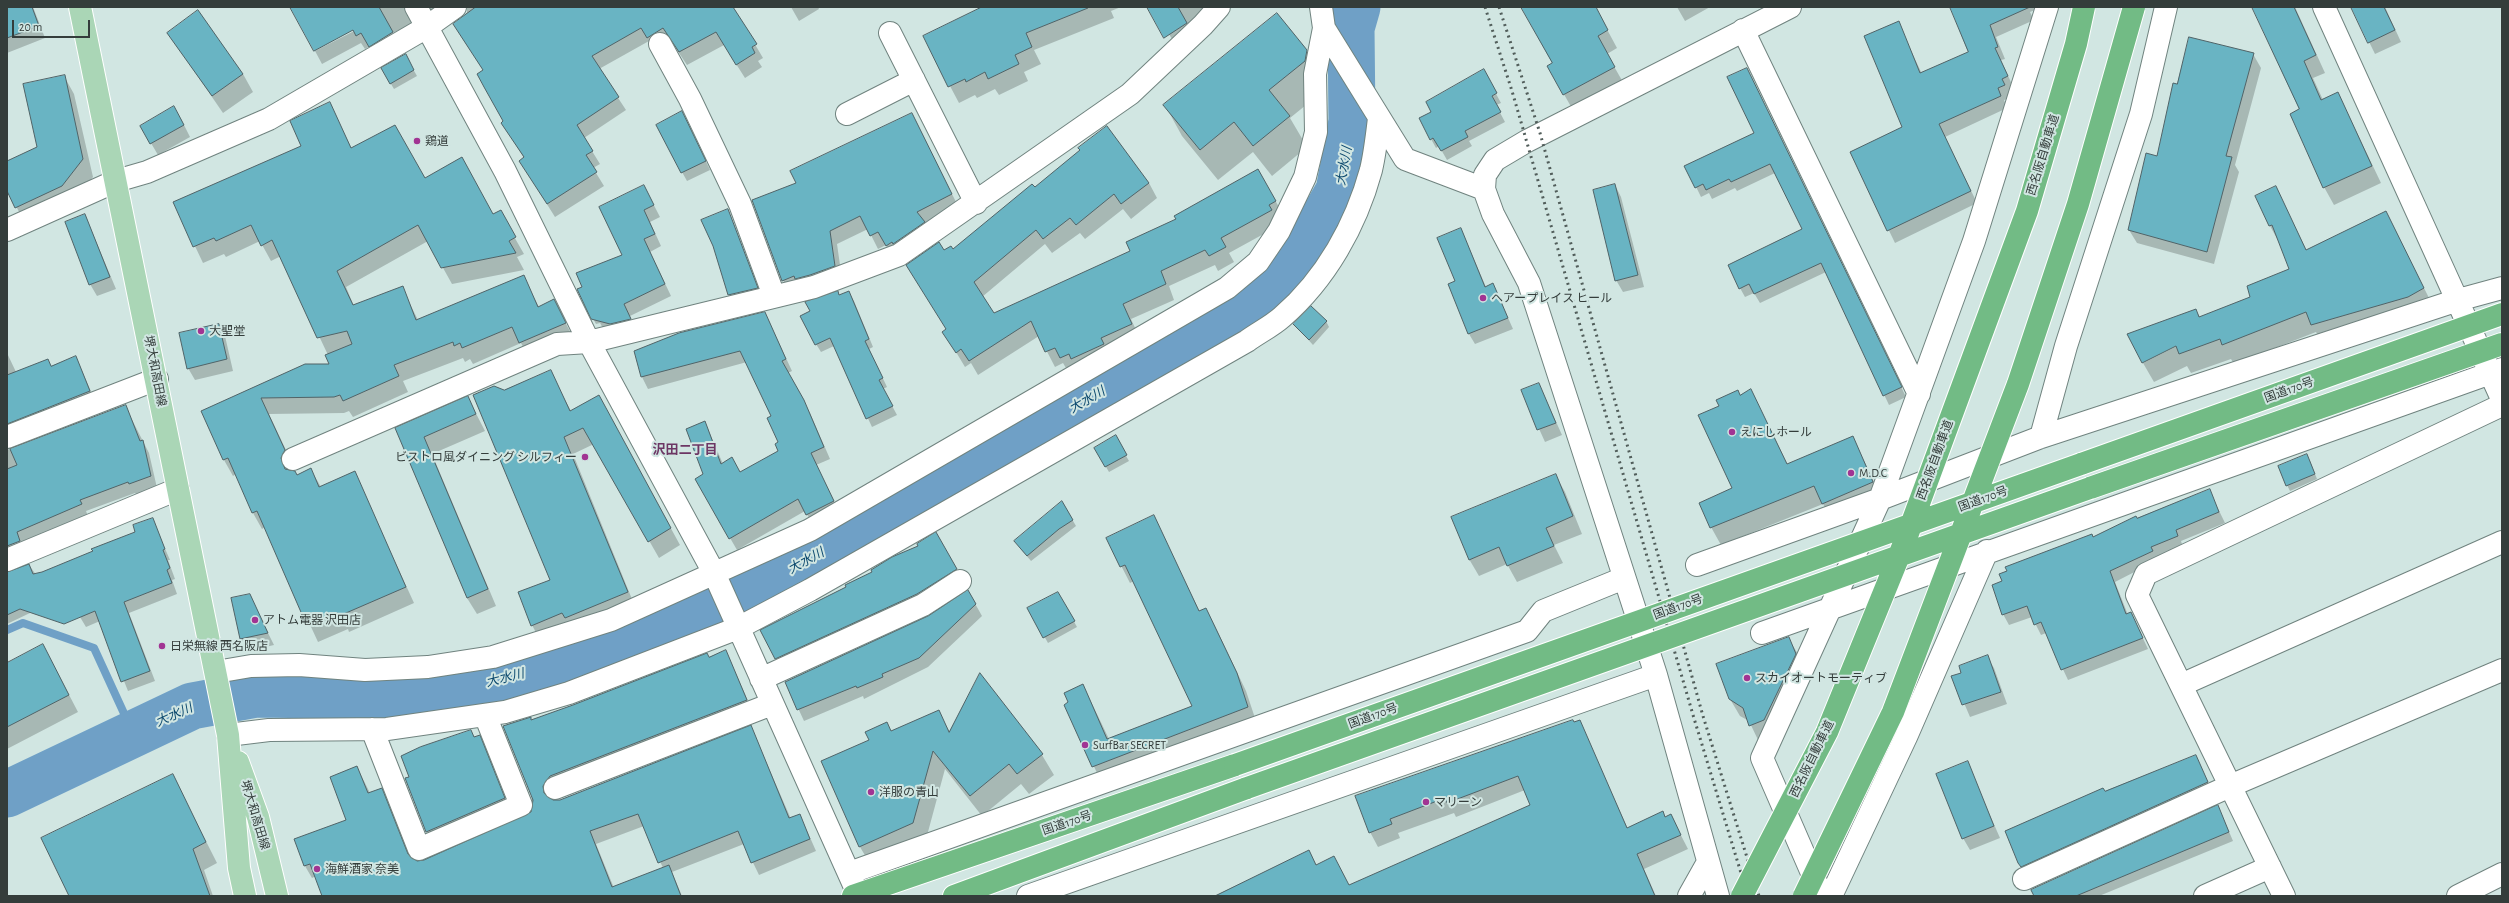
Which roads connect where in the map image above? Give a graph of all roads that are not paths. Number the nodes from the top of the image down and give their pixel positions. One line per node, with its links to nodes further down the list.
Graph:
1 (80, 7): 20 (main road, 堺大和高田線)
2 (416, 7): 13 (street)
3 (455, 7): 13 (street)
4 (1219, 7): 22 (street)
5 (1790, 7): 11 (street)
6 (2047, 7): 34 (street)
7 (2084, 7): 75 (highway, 西名阪自動車道, bridge)
8 (2134, 7): 76 (highway, bridge)
9 (2166, 7): 38 (street)
10 (2324, 7): 26 (street)
11 (1760, 13): 14 (street)
12 (1326, 25): 18 (street); 47 (street)
13 (427, 27): 20 (street); 29 (street)
14 (1743, 30): 21 (street); 34 (street)
15 (890, 33): 17 (street)
16 (660, 44): 25 (street)
17 (914, 80): 19 (street); 22 (street)
18 (1376, 113): 21 (street); 50 (street)
19 (848, 114)
20 (116, 181): 23 (street); 33 (main road, 堺大和高田線)
21 (1484, 189): 46 (street)
22 (976, 203): 25 (street)
23 (7, 230)
24 (2502, 288): 26 (street)
25 (774, 296): 29 (street)
26 (2458, 300): 28 (street); 38 (street)
27 (2502, 314): 28 (highway, 国道170号)
28 (2470, 325): 31 (street); 68 (highway, 国道170号, bridge)
29 (589, 342): 39 (street); 47 (street)
30 (2502, 344): 31 (highway, 国道170号)
31 (2481, 351): 32 (street); 71 (highway, 国道170号, bridge)
32 (2496, 371): 35 (street); 43 (street)
33 (157, 380): 37 (street); 40 (main road, 堺大和高田線)
34 (1919, 394): 41 (street)
35 (2502, 399)
36 (2502, 405): 56 (street)
37 (7, 437)
38 (2041, 437): 41 (street)
39 (293, 459)
40 (178, 489): 44 (street); 54 (main road, 堺大和高田線)
41 (1880, 499): 45 (street); 49 (street)
42 (2502, 542): 56 (street)
43 (1987, 551): 49 (street); 78 (street)
44 (7, 560)
45 (1697, 565)
46 (1624, 578): 53 (street); 65 (street)
47 (716, 580): 50 (street); 54 (street)
48 (960, 581): 55 (street)
49 (1831, 608): 51 (street); 77 (street)
50 (737, 625): 55 (street); 58 (street)
51 (1762, 633)
52 (2502, 670): 61 (street)
53 (1656, 675): 63 (street); 72 (street)
54 (217, 676): 60 (main road, 堺大和高田線)
55 (761, 679): 57 (street)
56 (2181, 685): 61 (street)
57 (772, 704): 62 (street); 65 (street)
58 (485, 715): 59 (street); 59 (street)
59 (372, 729): 60 (street)
60 (228, 731): 69 (main road, 堺大和高田線); 70 (main road, 堺大和高田線)
61 (2230, 786): 64 (street); 67 (street)
62 (555, 788)
63 (1708, 864): 73 (street); 74 (street)
64 (2270, 867): 79 (street); 80 (street)
65 (849, 873): 68 (street)
66 (2502, 874): 81 (street)
67 (2024, 879)
68 (856, 895)
69 (245, 896)
70 (277, 896)
71 (954, 896)
72 (1028, 896)
73 (1689, 896)
74 (1718, 896)
75 (1742, 896)
76 (1804, 896)
77 (1822, 896)
78 (1831, 896)
79 (2205, 896)
80 (2284, 896)
81 (2458, 896)

